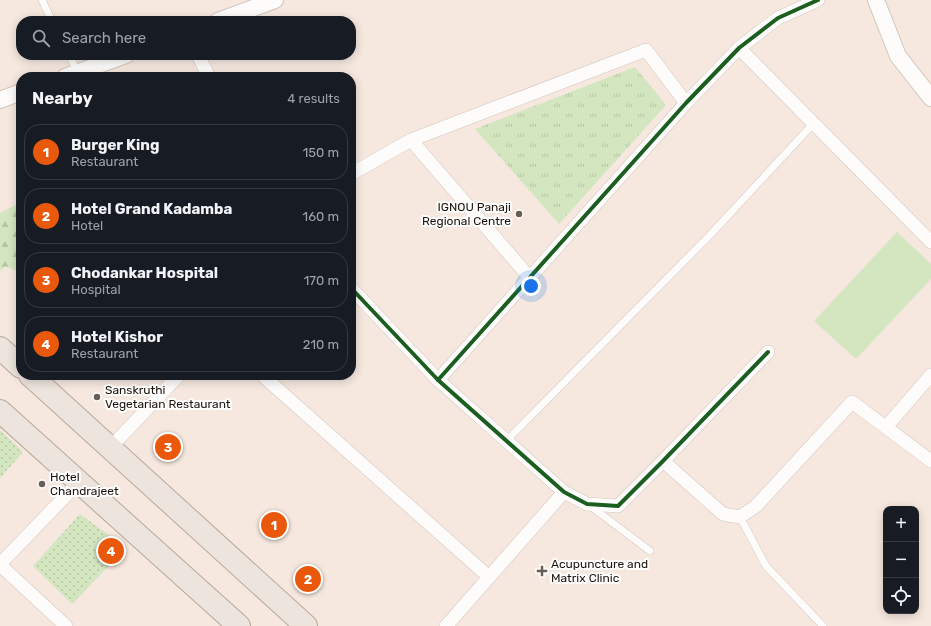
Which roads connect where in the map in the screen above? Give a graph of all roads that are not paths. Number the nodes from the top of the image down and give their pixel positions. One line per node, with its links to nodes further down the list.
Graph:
1 (42, 0): 5 (lane)
2 (275, 0): 6 (street)
3 (818, 0): 7 (street)
4 (876, 0): 15 (street)
5 (50, 16)
6 (232, 16)
7 (739, 48): 17 (street); 18 (street)
8 (70, 60): 11 (lane)
9 (112, 60): 12 (street)
10 (201, 60): 13 (street)
11 (72, 72)
12 (80, 72)
13 (207, 72)
14 (16, 94): 16 (street)
15 (931, 98)
16 (0, 100)
17 (686, 103): 19 (street); 22 (street)
18 (812, 124): 21 (street); 34 (lane)
19 (411, 140): 20 (street); 22 (street)
20 (356, 171)
21 (931, 242)
22 (530, 278): 31 (street)
23 (356, 293): 31 (street)
24 (0, 348): 26 (highway)
25 (768, 352): 36 (street)
26 (16, 362)
27 (931, 375): 33 (street)
28 (36, 380): 35 (highway)
29 (174, 380): 35 (street)
30 (268, 380): 44 (street)
31 (438, 380): 34 (street)
32 (0, 411): 38 (highway)
33 (886, 427): 37 (street); 41 (street)
34 (506, 441): 39 (street)
35 (111, 447): 47 (highway)
36 (663, 461): 40 (street); 41 (street)
37 (931, 461)
38 (79, 482): 43 (street); 46 (highway)
39 (564, 492): 40 (street); 44 (street)
40 (587, 504): 42 (lane)
41 (740, 517): 49 (lane)
42 (650, 551)
43 (0, 564): 45 (street)
44 (489, 577): 48 (street)
45 (66, 626)
46 (239, 626)
47 (306, 626)
48 (446, 626)
49 (823, 626)

